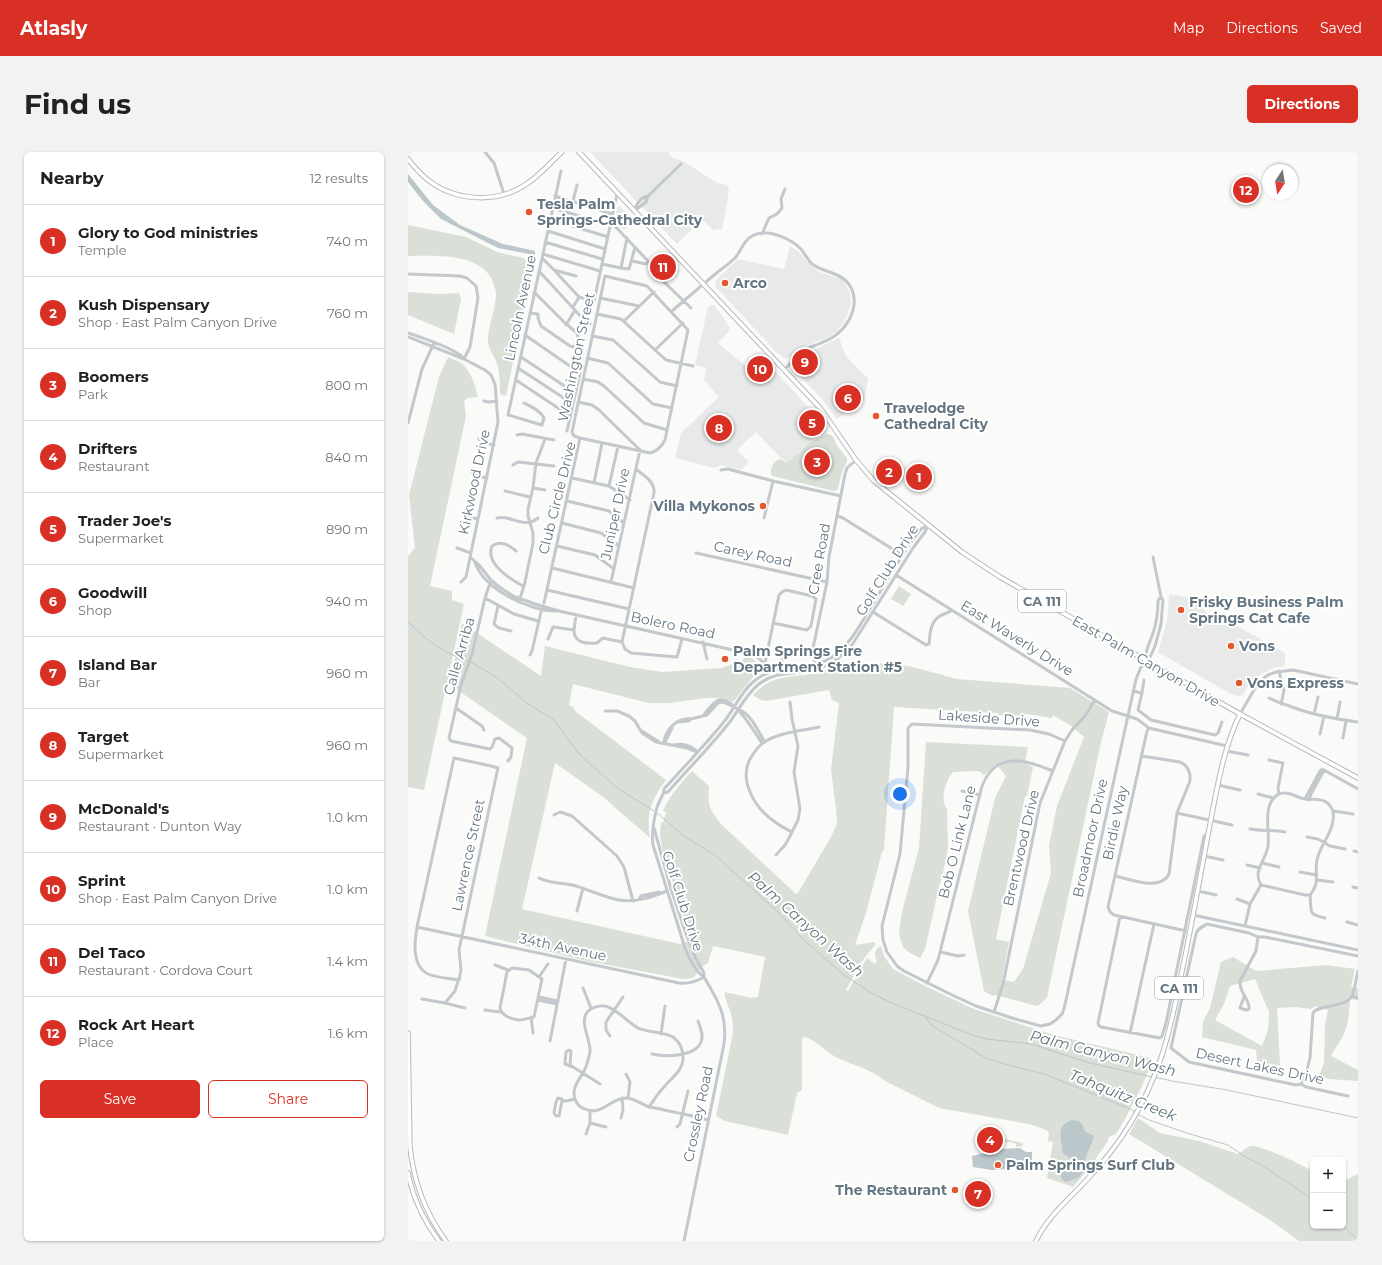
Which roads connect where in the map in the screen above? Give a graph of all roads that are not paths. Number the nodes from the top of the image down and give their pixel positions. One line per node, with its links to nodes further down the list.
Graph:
1 (485, 152): 9 (street)
2 (562, 152): 9 (main road)
3 (579, 152): 10 (main road, East Palm Canyon Drive)
4 (408, 159): 9 (main road)
5 (681, 164): 14 (street)
6 (561, 171): 11 (street, Lincoln Avenue)
7 (577, 185): 12 (street)
8 (785, 189): 19 (street)
9 (504, 194)
10 (617, 194): 14 (main road, East Palm Canyon Drive); 15 (street)
11 (555, 196): 12 (street); 13 (street, Lincoln Avenue)
12 (573, 201): 15 (street)
13 (552, 208): 16 (street, Lincoln Avenue); 17 (street)
14 (634, 211): 36 (main road, East Palm Canyon Drive)
15 (612, 214): 17 (street)
16 (550, 219): 18 (street, Lincoln Avenue); 20 (street)
17 (610, 224): 20 (street); 21 (street)
18 (548, 231): 22 (street, Lincoln Avenue); 24 (street)
19 (762, 234): 36 (street); 64 (street)
20 (608, 237): 24 (street)
21 (627, 238): 23 (street); 29 (street)
22 (545, 242): 25 (street, Lincoln Avenue); 26 (street)
23 (635, 247): 27 (street); 27 (street)
24 (606, 249): 26 (street)
25 (542, 256): 30 (street); 31 (street, Lincoln Avenue); 32 (street)
26 (602, 259): 28 (street)
27 (632, 260): 29 (street)
28 (602, 264): 29 (street); 32 (street)
29 (621, 268)
30 (554, 270): 34 (street); 39 (street)
31 (538, 271): 37 (street, Lincoln Avenue); 44 (street)
32 (600, 271): 39 (street)
33 (408, 274): 60 (street)
34 (576, 276)
35 (662, 280): 41 (street)
36 (703, 284): 41 (street); 64 (main road, East Palm Canyon Drive)
37 (534, 292): 46 (street, Lincoln Avenue); 51 (street)
38 (654, 292): 40 (street, Washington Street); 42 (street); 45 (street)
39 (579, 298): 44 (street)
40 (600, 298): 42 (street); 47 (street, Washington Street)
41 (684, 301): 43 (street); 45 (street)
42 (639, 306): 48 (street)
43 (691, 308)
44 (574, 309): 50 (street); 51 (street)
45 (672, 311): 49 (street)
46 (530, 313): 51 (street); 53 (street, Lincoln Avenue)
47 (597, 314): 48 (street); 54 (street, Washington Street)
48 (624, 321): 57 (street)
49 (683, 323): 57 (street); 61 (street, Club Circle Drive)
50 (590, 324)
51 (566, 325)
52 (408, 333): 56 (street)
53 (525, 335): 58 (street, Lincoln Avenue); 68 (street)
54 (592, 336): 59 (street, Washington Street); 67 (street)
55 (408, 337): 56 (street)
56 (433, 345): 60 (street); 76 (street)
57 (655, 350): 61 (street)
58 (521, 357): 63 (street, Lincoln Avenue); 68 (street)
59 (587, 358): 65 (street, Washington Street); 74 (street)
60 (464, 359): 70 (street, Kirkwood Drive)
61 (682, 365): 62 (street); 67 (street, Club Circle Drive)
62 (693, 366)
63 (518, 368): 66 (street, Lincoln Avenue); 73 (street)
64 (784, 370): 88 (main road, East Palm Canyon Drive)
65 (583, 379): 72 (street, Washington Street); 77 (street)
66 (516, 380): 71 (street, Lincoln Avenue); 75 (street)
67 (677, 386): 74 (street, Club Circle Drive)
68 (575, 394): 73 (street)
69 (484, 401): 70 (street)
70 (498, 401): 85 (street, Kirkwood Drive)
71 (524, 402)
72 (578, 402): 80 (street, Washington Street); 87 (street)
73 (573, 404): 75 (street)
74 (672, 408): 77 (street, Club Circle Drive)
75 (570, 416): 78 (street)
76 (408, 423)
77 (668, 430): 87 (street, Club Circle Drive)
78 (567, 431)
79 (517, 435): 82 (street)
80 (580, 438): 84 (street, Club Circle Drive); 96 (street, Club Circle Drive)
81 (479, 439): 85 (street)
82 (545, 439): 83 (street); 89 (street)
83 (554, 440)
84 (602, 443): 86 (street, Club Circle Drive); 98 (street)
85 (494, 444): 95 (street, Kirkwood Drive)
86 (618, 446): 87 (street, Club Circle Drive); 99 (street)
87 (640, 450): 92 (street, Juniper Drive)
88 (856, 460): 103 (street, Cree Road); 116 (main road, East Palm Canyon Drive / CA 111)
89 (536, 463): 90 (street); 91 (street); 100 (street)
90 (513, 465)
91 (554, 466)
92 (636, 469): 105 (street, Juniper Drive); 134 (street)
93 (721, 470): 97 (street)
94 (472, 473): 95 (street)
95 (487, 478): 112 (street, Kirkwood Drive)
96 (572, 478): 98 (street); 106 (street, Club Circle Drive)
97 (772, 481): 103 (street); 111 (street)
98 (594, 483): 99 (street)
99 (609, 486): 105 (street)
100 (533, 488): 101 (street); 104 (street)
101 (546, 490)
102 (505, 491): 104 (street)
103 (841, 496): 108 (street, Cree Road)
104 (530, 497): 113 (street)
105 (630, 500): 114 (street, Juniper Drive)
106 (567, 501): 114 (street); 115 (street, Club Circle Drive)
107 (464, 514): 112 (street)
108 (838, 516): 123 (street); 132 (street, Cree Road)
109 (497, 518): 113 (street)
110 (538, 518): 113 (street)
111 (764, 518)
112 (478, 519): 121 (street, Kirkwood Drive)
113 (530, 522): 133 (street)
114 (624, 523): 118 (street, Juniper Drive)
115 (562, 524): 117 (street, Club Circle Drive); 118 (street)
116 (928, 525): 123 (street, Golf Club Drive); 128 (street, Golf Club Drive); 158 (main road, East Palm Canyon Drive / CA 111)
117 (557, 546): 126 (street, Club Circle Drive); 127 (street)
118 (619, 546): 127 (street, Juniper Drive)
119 (456, 548): 121 (street)
120 (516, 551): 133 (street)
121 (471, 553): 124 (street, Kirkwood Drive)
122 (696, 553): 132 (street, Carey Road)
123 (902, 555): 160 (street, Golf Club Drive)
124 (470, 557): 129 (street, Kirkwood Drive); 130 (street, Bolero Road)
125 (1153, 558): 136 (street, Broadmoor Drive)
126 (552, 568): 131 (street); 135 (street, Club Circle Drive)
127 (614, 569): 131 (street, Juniper Drive)
128 (896, 575): 142 (street, East Waverly Drive); 144 (street, Golf Club Drive)
129 (461, 582)
130 (490, 582): 137 (street, Calle Arriba); 138 (street, Bolero Road)
131 (611, 582): 134 (street)
132 (827, 582): 160 (street, Cree Road)
133 (523, 586): 138 (street)
134 (634, 588): 141 (street)
135 (547, 590): 139 (street, Club Circle Drive); 141 (street)
136 (1161, 597): 158 (street); 158 (street, Broadmoor Drive)
137 (485, 598): 140 (street); 176 (street, Calle Arriba)
138 (519, 600): 145 (street, Bolero Road)
139 (544, 603)
140 (498, 606): 146 (street); 150 (street)
141 (629, 610): 148 (street)
142 (952, 610): 144 (street); 171 (street, East Waverly Drive)
143 (541, 612): 146 (street)
144 (873, 612): 164 (street, Golf Club Drive)
145 (576, 615): 148 (street, Bolero Road); 149 (street)
146 (538, 621): 156 (street)
147 (774, 623): 147 (street); 159 (street)
148 (626, 625): 152 (street, Bolero Road); 153 (street)
149 (574, 630): 151 (street); 153 (street)
150 (511, 631)
151 (548, 639)
152 (682, 639): 153 (street); 154 (street, Bolero Road)
153 (622, 642)
154 (703, 642): 157 (street); 159 (street, Bolero Road)
155 (785, 654): 161 (street)
156 (530, 655)
157 (707, 659)
158 (1146, 660): 167 (street, Broadmoor Drive); 179 (main road, East Palm Canyon Drive / CA 111)
159 (765, 663): 163 (street)
160 (816, 665): 161 (street, Golf Club Drive)
161 (781, 668): 163 (street, Golf Club Drive)
162 (1279, 671): 166 (street); 174 (street); 179 (street)
163 (769, 672): 164 (street); 175 (street, Golf Club Drive)
164 (771, 677): 177 (street, Golf Club Drive)
165 (1144, 680): 168 (street)
166 (1358, 684)
167 (1133, 691): 168 (street); 181 (street, Broadmoor Drive)
168 (1142, 693): 188 (street)
169 (1318, 697): 180 (street)
170 (1269, 698): 174 (street)
171 (1095, 700): 181 (street, East Waverly Drive); 197 (street, Brentwood Drive)
172 (790, 702): 191 (street)
173 (1340, 702): 183 (street)
174 (1282, 704): 180 (street)
175 (734, 707): 177 (street); 198 (street); 202 (street, Golf Club Drive)
176 (456, 708): 190 (street); 206 (street, Calle Arriba)
177 (738, 710): 199 (street); 214 (street, Golf Club Drive)
178 (605, 711): 198 (street)
179 (1240, 714): 200 (main road, CA 111); 209 (main road, East Palm Canyon Drive)
180 (1314, 714): 182 (street)
181 (1128, 716): 189 (street, East Waverly Drive); 303 (street, Broadmoor Drive)
182 (1324, 716): 183 (street); 194 (street)
183 (1337, 719): 184 (street)
184 (1346, 721): 186 (street); 195 (street)
185 (1222, 722): 192 (street)
186 (1358, 722)
187 (819, 726): 191 (street)
188 (1175, 726): 192 (street); 193 (street)
189 (1149, 728): 193 (street); 204 (street, Birdie Way)
190 (484, 730)
191 (795, 732): 199 (street); 230 (street)
192 (1205, 732): 196 (street)
193 (1174, 733): 196 (street)
194 (1320, 734)
195 (1343, 738)
196 (1203, 740): 200 (street)
197 (1065, 741): 208 (street, Brentwood Drive); 286 (street, Lakeside Drive)
198 (664, 743): 202 (street)
199 (764, 743): 230 (street)
200 (1227, 746): 201 (main road, CA 111)
201 (1226, 751): 203 (street); 210 (main road, CA 111)
202 (697, 752): 214 (street, Golf Club Drive)
203 (1248, 755)
204 (1142, 756): 222 (street); 245 (street, Birdie Way)
205 (1270, 760): 216 (street)
206 (508, 761)
207 (1324, 770): 211 (street); 219 (street); 220 (street)
208 (1053, 771): 217 (street, Bob O Link Lane); 303 (street, Brentwood Drive)
209 (1358, 778)
210 (1218, 785): 212 (street); 225 (main road, CA 111)
211 (1358, 789)
212 (1240, 790)
213 (962, 791): 217 (street)
214 (664, 793): 227 (street, Golf Club Drive)
215 (1258, 794): 218 (street)
216 (1279, 794): 218 (street); 219 (street)
217 (980, 795): 275 (street, Bob O Link Lane)
218 (1273, 798): 229 (street)
219 (1305, 799): 220 (street)
220 (1309, 800): 221 (street)
221 (1333, 812): 223 (street); 234 (street)
222 (1177, 813): 225 (street); 245 (street)
223 (1353, 814)
224 (554, 815): 259 (street)
225 (1211, 821): 226 (street); 232 (main road, CA 111)
226 (1232, 825)
227 (654, 828): 253 (street, Golf Club Drive); 254 (street, Golf Club Drive)
228 (1250, 829): 229 (street)
229 (1268, 830): 231 (street); 239 (street)
230 (792, 832): 236 (street)
231 (1285, 832)
232 (1208, 833): 237 (main road, CA 111); 270 (street)
233 (1308, 837): 234 (street)
234 (1324, 842): 235 (street); 244 (street)
235 (1345, 849)
236 (776, 855)
237 (1204, 856): 238 (street); 255 (main road, CA 111)
238 (1223, 860)
239 (1262, 863): 241 (street); 242 (street)
240 (1247, 865): 242 (street)
241 (1279, 867)
242 (1260, 868): 249 (street)
243 (1300, 872): 244 (street)
244 (1317, 875): 247 (street)
245 (1115, 876): 263 (street, Birdie Way)
246 (539, 878): 251 (street)
247 (1317, 880): 248 (street); 257 (street)
248 (1333, 882)
249 (1261, 885): 257 (street); 260 (street)
250 (1353, 887): 252 (street)
251 (583, 888): 259 (street); 261 (street)
252 (1358, 888)
253 (671, 889): 254 (street); 284 (street, Golf Club Drive)
254 (667, 891): 259 (street); 284 (street, Golf Club Drive)
255 (1198, 891): 256 (street); 262 (main road, CA 111)
256 (1216, 895)
257 (1310, 895): 264 (street)
258 (1237, 899): 260 (street)
259 (633, 901)
260 (1250, 904): 268 (street)
261 (577, 911)
262 (1193, 915): 268 (street); 271 (main road, CA 111)
263 (1120, 917): 266 (street); 308 (street)
264 (1325, 918)
265 (1347, 922): 267 (street)
266 (1154, 924): 270 (street); 308 (street)
267 (1358, 925)
268 (1245, 926): 274 (street)
269 (417, 927): 272 (street, 34th Avenue); 272 (street, Lawrence Street); 285 (street)
270 (1186, 931): 271 (street); 308 (street)
271 (1191, 932): 338 (main road, CA 111)
272 (462, 937): 278 (street, 34th Avenue); 285 (street, Lawrence Street)
273 (1258, 937): 277 (street, Desert Lakes Drive); 291 (street); 318 (street, Desert Lakes Drive)
274 (1358, 950)
275 (940, 952): 276 (street); 286 (street, Bob O Link Lane)
276 (964, 955)
277 (1358, 956)
278 (566, 959): 284 (street, 34th Avenue); 295 (street)
279 (548, 964): 283 (street)
280 (495, 965): 281 (street)
281 (508, 970): 283 (street); 302 (street)
282 (1358, 971): 289 (street)
283 (539, 977): 294 (street)
284 (704, 977): 288 (street, Golf Club Drive)
285 (459, 980): 296 (street)
286 (927, 983): 303 (street)
287 (584, 988): 299 (street)
288 (713, 993): 329 (street, Crossley Road)
289 (1352, 996): 293 (street); 318 (street)
290 (622, 997): 301 (street)
291 (1244, 997)
292 (422, 998): 296 (street)
293 (1358, 998)
294 (538, 999): 295 (street); 304 (street)
295 (557, 1002): 311 (street)
296 (445, 1003): 298 (street)
297 (665, 1006): 309 (street)
298 (465, 1008)
299 (591, 1008): 301 (street); 315 (street)
300 (485, 1010): 302 (street)
301 (614, 1010): 309 (street); 310 (street)
302 (500, 1012): 304 (street)
303 (994, 1012)
304 (531, 1017): 307 (street)
305 (698, 1020): 312 (street)
306 (408, 1033): 336 (main road)
307 (533, 1033)
308 (1130, 1033)
309 (661, 1034): 312 (street)
310 (610, 1036)
311 (550, 1041)
312 (683, 1053): 313 (street); 325 (street)
313 (652, 1054)
314 (570, 1066): 314 (street); 315 (street)
315 (583, 1073): 317 (street); 323 (street)
316 (626, 1074): 322 (street)
317 (600, 1084)
318 (1301, 1084): 320 (street, Desert Lakes Drive)
319 (688, 1091): 327 (street)
320 (1348, 1096)
321 (622, 1098): 322 (street); 326 (street); 328 (street)
322 (628, 1098): 325 (street)
323 (575, 1099): 324 (street); 326 (street)
324 (562, 1101): 324 (street)
325 (649, 1106): 327 (street)
326 (590, 1111): 330 (street)
327 (682, 1114): 329 (street); 332 (street)
328 (621, 1118)
329 (708, 1120): 337 (street, Crossley Road)
330 (590, 1123): 331 (street); 333 (street)
331 (606, 1127)
332 (677, 1127)
333 (586, 1134)
334 (408, 1173): 335 (main road)
335 (439, 1241)
336 (446, 1241)
337 (684, 1241)
338 (1036, 1241)

